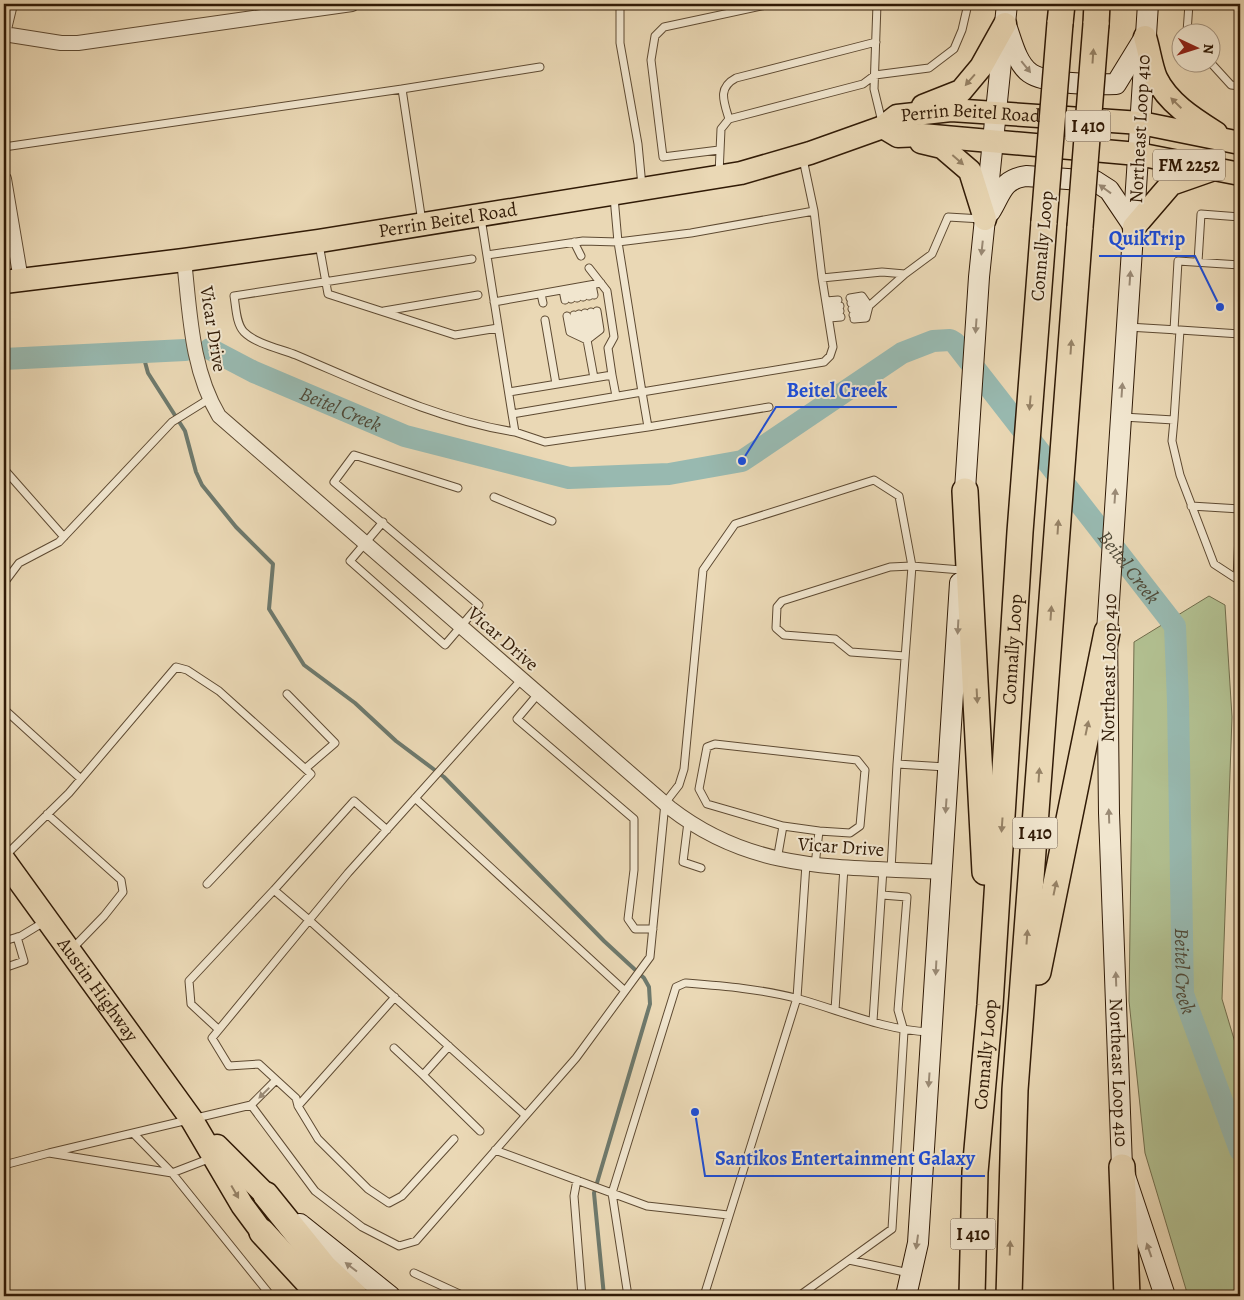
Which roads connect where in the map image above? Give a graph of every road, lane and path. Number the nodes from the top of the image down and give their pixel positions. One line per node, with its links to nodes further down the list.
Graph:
1 (10, 4): 15 (street)
2 (352, 4): 10 (street)
3 (615, 4): 4 (lane)
4 (620, 4): 38 (lane)
5 (772, 4): 31 (lane)
6 (877, 4): 18 (lane)
7 (968, 4): 21 (lane)
8 (1148, 4): 17 (main road, Northeast Loop 410)
9 (1189, 4): 14 (lane)
10 (295, 8): 16 (street)
11 (1061, 10): 145 (highway, Connally Loop / I 410, one-way to 145, bridge)
12 (1006, 14): 17 (main road, one-way to 17); 24 (main road); 27 (main road, one-way to 27)
13 (1096, 14): 155 (highway, Connally Loop / I 410, one-way to 13, bridge)
14 (1188, 22)
15 (4, 30)
16 (4, 34)
17 (1145, 37): 26 (main road, Northeast Loop 410); 29 (main road, one-way to 17)
18 (876, 42): 21 (lane); 25 (lane)
19 (540, 66): 23 (lane)
20 (1218, 72): 22 (lane)
21 (875, 75): 25 (lane); 27 (lane)
22 (1240, 86)
23 (402, 89): 30 (lane); 44 (lane)
24 (996, 112): 26 (main road, Perrin Beitel Road / FM 2252); 27 (main road, Perrin Beitel Road); 28 (main road)
25 (729, 119): 31 (lane)
26 (1141, 123): 29 (main road, Perrin Beitel Road / FM 2252); 32 (main road, Northeast Loop 410)
27 (893, 126): 28 (main road, Perrin Beitel Road); 33 (main road, Perrin Beitel Road); 43 (main road, one-way to 43)
28 (994, 140): 32 (main road, Perrin Beitel Road / FM 2252); 43 (main road)
29 (1235, 142)
30 (4, 147)
31 (719, 150): 36 (lane)
32 (1138, 154): 34 (main road, Perrin Beitel Road / FM 2252); 45 (main road, Northeast Loop 410)
33 (803, 156): 36 (main road, Perrin Beitel Road); 40 (lane)
34 (1213, 169): 35 (main road, Perrin Beitel Road / FM 2252); 45 (main road)
35 (1240, 174)
36 (718, 177): 38 (main road, Perrin Beitel Road)
37 (4, 179): 59 (street)
38 (642, 189): 39 (main road, Perrin Beitel Road)
39 (614, 194): 41 (main road, Perrin Beitel Road); 48 (lane)
40 (814, 211): 48 (lane); 57 (lane)
41 (481, 215): 44 (main road, Perrin Beitel Road); 49 (lane)
42 (1240, 217): 53 (lane)
43 (985, 219): 45 (main road, one-way to 43); 56 (lane); 92 (main road, one-way to 92)
44 (423, 224): 46 (main road, Perrin Beitel Road)
45 (1134, 227): 72 (main road, Northeast Loop 410, one-way to 45)
46 (319, 241): 52 (main road, Perrin Beitel Road); 58 (lane)
47 (574, 242): 48 (lane); 49 (lane); 50 (lane)
48 (618, 242): 81 (lane)
49 (487, 255): 65 (lane)
50 (581, 256)
51 (472, 259): 58 (lane)
52 (184, 260): 59 (main road, Perrin Beitel Road); 83 (street, Vicar Drive)
53 (1198, 262): 54 (lane); 74 (lane)
54 (1240, 265)
55 (589, 268): 60 (lane)
56 (905, 274): 57 (lane); 67 (lane)
57 (822, 278): 69 (lane)
58 (326, 280): 68 (lane); 89 (lane)
59 (12, 281)
60 (601, 283): 61 (lane); 77 (lane)
61 (578, 287): 62 (lane); 64 (lane); 64 (lane); 64 (lane)
62 (541, 294): 65 (lane); 66 (lane)
63 (478, 295): 68 (lane)
64 (580, 298)
65 (494, 302): 73 (lane)
66 (543, 304)
67 (869, 306): 67 (lane)
68 (382, 311): 73 (lane)
69 (828, 312): 69 (lane); 81 (lane)
70 (582, 314): 76 (lane); 76 (lane); 76 (lane)
71 (545, 320): 79 (lane)
72 (1127, 327): 74 (lane); 86 (main road, Northeast Loop 410, one-way to 72)
73 (498, 328): 80 (lane)
74 (1177, 330): 75 (lane); 87 (lane)
75 (1240, 334)
76 (587, 340): 78 (lane)
77 (612, 375): 78 (lane); 82 (lane)
78 (594, 378): 79 (lane)
79 (556, 384): 80 (lane)
80 (509, 392): 85 (lane)
81 (642, 392): 82 (lane); 88 (lane)
82 (616, 396): 85 (lane)
83 (208, 399): 99 (lane); 100 (street, Vicar Drive)
84 (769, 407): 88 (lane)
85 (512, 414): 89 (lane)
86 (1120, 416): 87 (lane); 106 (main road, Northeast Loop 410, one-way to 86)
87 (1174, 420): 94 (lane)
88 (648, 427): 89 (lane)
89 (515, 432)
90 (4, 469): 99 (lane)
91 (458, 488): 98 (lane)
92 (965, 490): 102 (main road); 145 (highway, one-way to 145)
93 (494, 497): 97 (lane)
94 (1191, 506): 95 (lane); 103 (lane)
95 (1240, 509)
96 (1240, 513): 103 (lane)
97 (552, 521)
98 (383, 522): 100 (lane); 105 (lane)
99 (64, 537): 104 (lane)
100 (364, 544): 105 (street, Vicar Drive); 105 (lane)
101 (912, 566): 102 (lane); 107 (lane); 107 (lane); 117 (lane)
102 (961, 570): 113 (main road, one-way to 113)
103 (1238, 580)
104 (4, 584)
105 (460, 627): 108 (street, Vicar Drive)
106 (1107, 632): 155 (highway, one-way to 106); 167 (main road, Northeast Loop 410, one-way to 106)
107 (905, 656): 112 (lane)
108 (521, 680): 110 (street, Vicar Drive); 116 (lane)
109 (287, 694): 114 (lane)
110 (538, 694): 117 (street, Vicar Drive); 136 (lane)
111 (4, 709): 115 (lane)
112 (897, 764): 113 (lane); 128 (lane)
113 (949, 767): 129 (main road, one-way to 129)
114 (306, 768): 115 (lane); 130 (lane)
115 (81, 779): 118 (lane)
116 (415, 798): 121 (lane); 142 (lane)
117 (664, 803): 119 (street, Vicar Drive); 136 (lane)
118 (47, 814): 123 (lane); 140 (lane)
119 (688, 822): 124 (street, Vicar Drive); 127 (lane)
120 (783, 826): 122 (lane); 122 (lane); 124 (lane)
121 (387, 830): 131 (lane); 135 (lane)
122 (819, 831): 125 (lane)
123 (4, 859): 134 (main road, Austin Highway)
124 (777, 860): 125 (street, Vicar Drive)
125 (810, 864): 126 (street, Vicar Drive); 144 (lane)
126 (844, 866): 128 (street, Vicar Drive); 146 (lane)
127 (701, 868)
128 (887, 869): 129 (street, Vicar Drive); 132 (lane)
129 (942, 872): 150 (main road, one-way to 150)
130 (207, 884)
131 (274, 890): 135 (lane); 148 (lane)
132 (882, 895): 147 (lane); 149 (lane)
133 (1240, 914): 139 (lane)
134 (47, 920): 137 (lane); 140 (main road, Austin Highway)
135 (309, 920): 143 (lane); 148 (lane)
136 (653, 929): 142 (lane)
137 (17, 937): 138 (lane); 141 (lane)
138 (5, 939)
139 (1240, 946)
140 (70, 951): 159 (main road, Austin Highway)
141 (4, 968)
142 (625, 991): 158 (lane)
143 (396, 997): 151 (lane); 157 (lane)
144 (797, 998): 146 (lane); 171 (lane); 173 (lane)
145 (990, 1005): 168 (highway, Connally Loop / I 410)
146 (835, 1010): 147 (lane)
147 (873, 1021): 149 (lane)
148 (218, 1029): 154 (lane)
149 (904, 1031): 150 (lane); 175 (lane)
150 (932, 1032): 177 (main road, one-way to 177)
151 (449, 1046): 153 (lane); 158 (lane)
152 (394, 1048): 153 (lane)
153 (423, 1075): 160 (lane)
154 (276, 1080): 156 (lane, one-way to 156); 157 (lane)
155 (1015, 1090): 191 (highway, Connally Loop / I 410, one-way to 155)
156 (251, 1105): 159 (lane); 163 (lane)
157 (298, 1106): 162 (lane)
158 (525, 1115): 163 (lane)
159 (192, 1120): 161 (lane); 165 (main road, Austin Highway); 172 (main road, Austin Highway)
160 (480, 1130)
161 (134, 1134): 164 (lane); 169 (lane)
162 (454, 1139)
163 (495, 1150): 170 (lane)
164 (49, 1153): 166 (lane); 169 (lane)
165 (214, 1157): 169 (lane); 174 (main road, Austin Highway, one-way to 174)
166 (4, 1165)
167 (1122, 1167): 192 (highway); 193 (main road, Northeast Loop 410, one-way to 167)
168 (975, 1172): 189 (highway); 190 (highway, Connally Loop / I 410)
169 (172, 1173): 178 (lane)
170 (577, 1180): 171 (lane); 184 (lane)
171 (608, 1192): 173 (lane); 185 (lane)
172 (266, 1195): 181 (highway); 182 (main road, Austin Highway, one-way to 172)
173 (728, 1214): 186 (lane)
174 (262, 1232): 179 (main road, Austin Highway); 180 (highway)
175 (848, 1260): 177 (lane); 187 (lane)
176 (414, 1273): 183 (lane)
177 (911, 1274): 188 (main road)
178 (271, 1296)
179 (304, 1296)
180 (320, 1296)
181 (355, 1296)
182 (390, 1296)
183 (464, 1296)
184 (582, 1296)
185 (628, 1296)
186 (704, 1296)
187 (799, 1296)
188 (906, 1296)
189 (960, 1296)
190 (972, 1296)
191 (1009, 1296)
192 (1127, 1296)
193 (1165, 1296)

